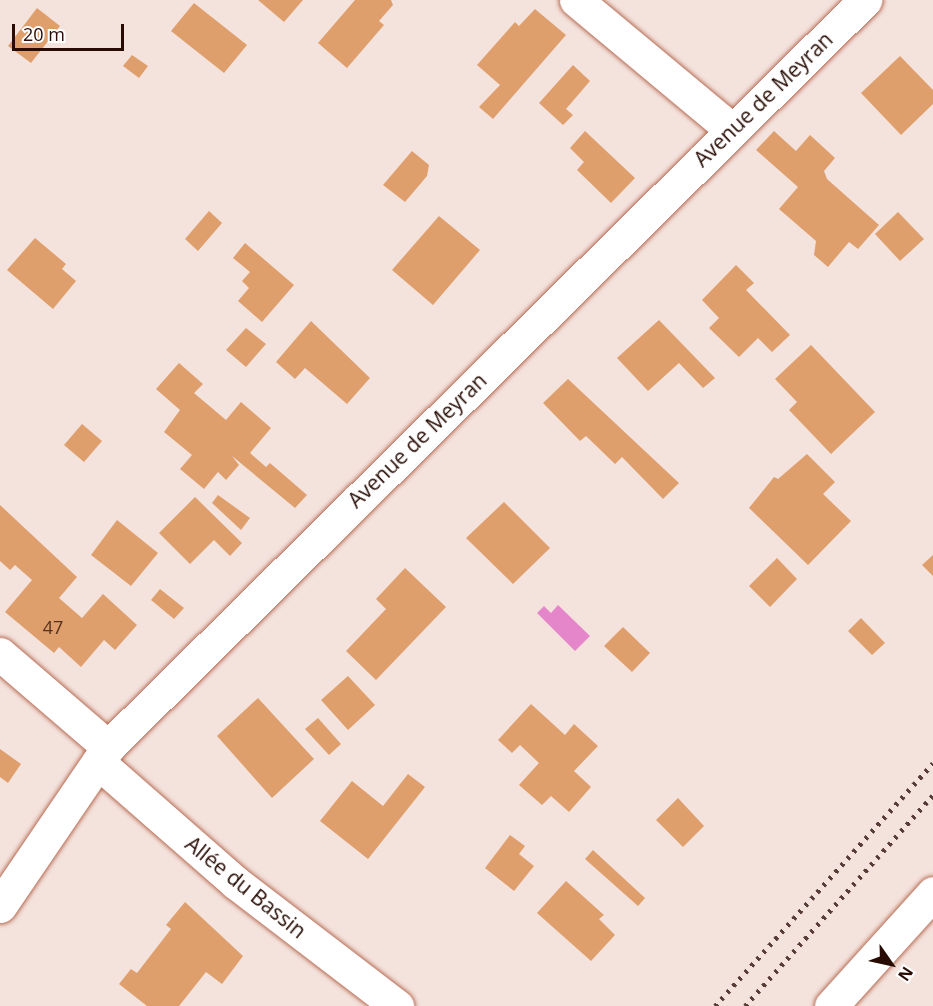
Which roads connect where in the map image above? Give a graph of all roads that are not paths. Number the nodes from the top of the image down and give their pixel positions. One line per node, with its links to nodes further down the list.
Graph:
1 (576, 0): 3 (street)
2 (865, 0): 3 (street, Avenue de Meyran)
3 (732, 130): 5 (street, Avenue de Meyran)
4 (0, 654): 5 (street, Allée du Bassin)
5 (104, 755): 7 (street, Avenue de Meyran); 8 (street, Allée du Bassin)
6 (933, 892): 9 (street)
7 (0, 906)
8 (397, 1006)
9 (831, 1006)

